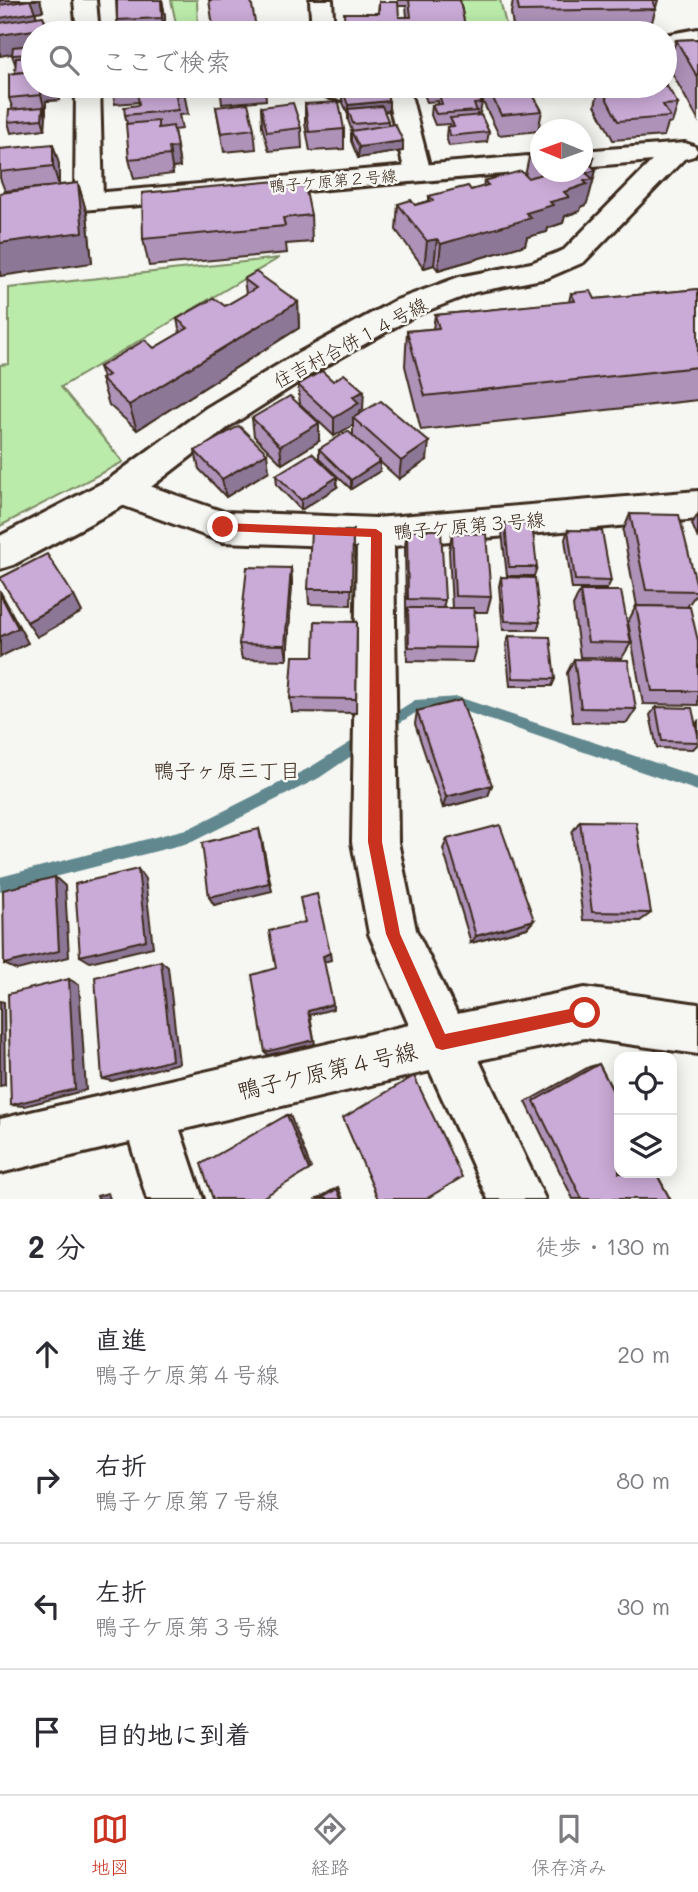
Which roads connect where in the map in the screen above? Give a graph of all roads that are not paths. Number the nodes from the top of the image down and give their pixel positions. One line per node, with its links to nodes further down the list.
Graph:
1 (85, 0): 3 (street)
2 (321, 0): 4 (street)
3 (87, 21)
4 (322, 21)
5 (698, 36): 6 (street)
6 (677, 40)
7 (88, 98): 13 (street)
8 (395, 98): 12 (street)
9 (687, 151): 10 (street); 15 (street, 住吉村合併１４号線)
10 (593, 158)
11 (530, 164): 12 (street, 鴨子ケ原第２号線)
12 (418, 173): 13 (street, 鴨子ケ原第２号線)
13 (89, 200): 14 (street, 鴨子ケ原第２号線)
14 (0, 209)
15 (121, 490): 17 (street, 鴨子ケ原第３号線); 18 (street, 住吉村合併１４号線)
16 (698, 505): 17 (street, 鴨子ケ原第３号線)
17 (376, 533): 20 (street)
18 (0, 554)
19 (698, 1029): 20 (street, 鴨子ケ原第４号線)
20 (442, 1043): 21 (street, 鴨子ケ原第４号線); 24 (street)
21 (148, 1112): 22 (street, 鴨子ケ原第４号線); 23 (street)
22 (0, 1146)
23 (175, 1199)
24 (517, 1199)

